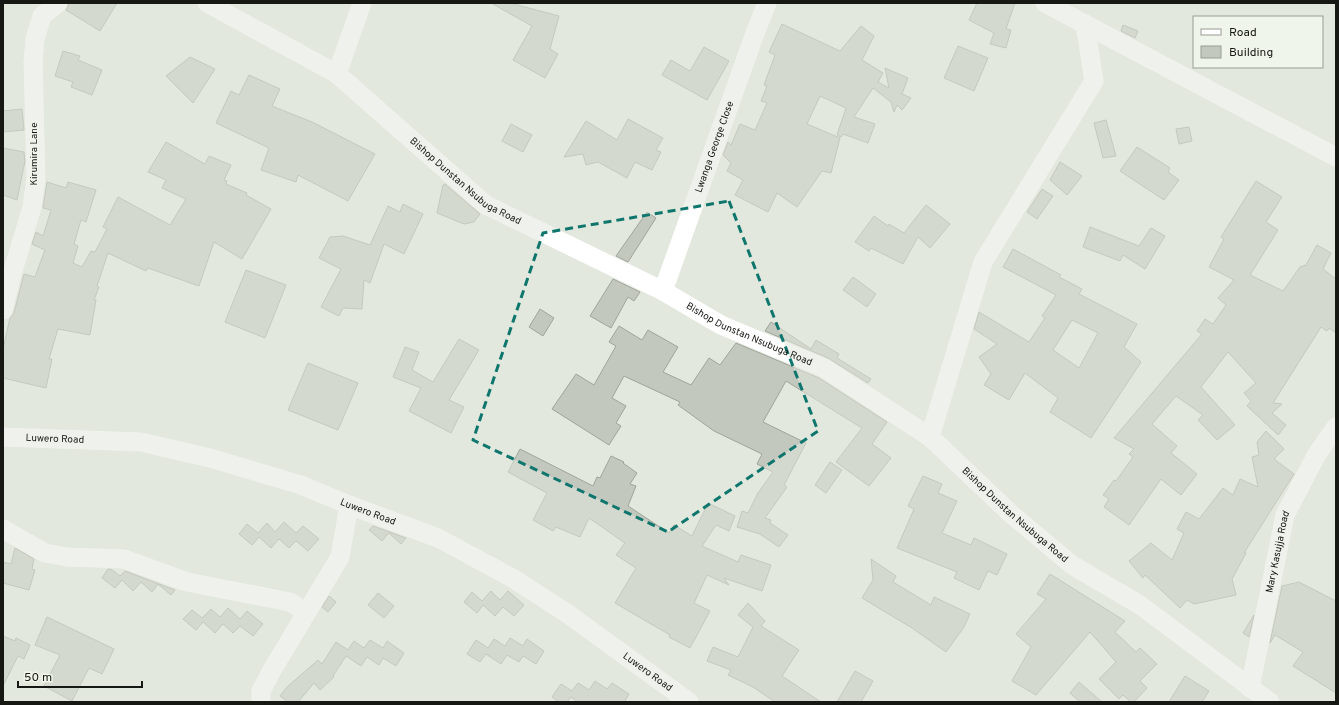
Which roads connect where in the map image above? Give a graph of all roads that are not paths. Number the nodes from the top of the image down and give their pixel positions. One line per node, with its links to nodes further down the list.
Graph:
1 (58, 3): 10 (street, Kirumira Lane)
2 (206, 3): 7 (street, Bishop Dunstan Nsubuga Road)
3 (362, 3): 7 (street)
4 (767, 3): 9 (street, Lwanga George Close)
5 (1045, 3): 6 (street)
6 (1085, 24): 8 (street); 13 (street)
7 (337, 74): 9 (street, Bishop Dunstan Nsubuga Road)
8 (1336, 157)
9 (663, 291): 13 (street, Bishop Dunstan Nsubuga Road)
10 (3, 310)
11 (1336, 427): 17 (street, Mary Kasujja Road)
12 (3, 437): 14 (street, Luwero Road)
13 (930, 437): 17 (street, Bishop Dunstan Nsubuga Road)
14 (349, 505): 16 (street); 19 (street, Luwero Road)
15 (3, 529): 16 (street)
16 (306, 612): 18 (street)
17 (1250, 688): 20 (street, Bishop Dunstan Nsubuga Road)
18 (261, 702)
19 (689, 702)
20 (1270, 702)

